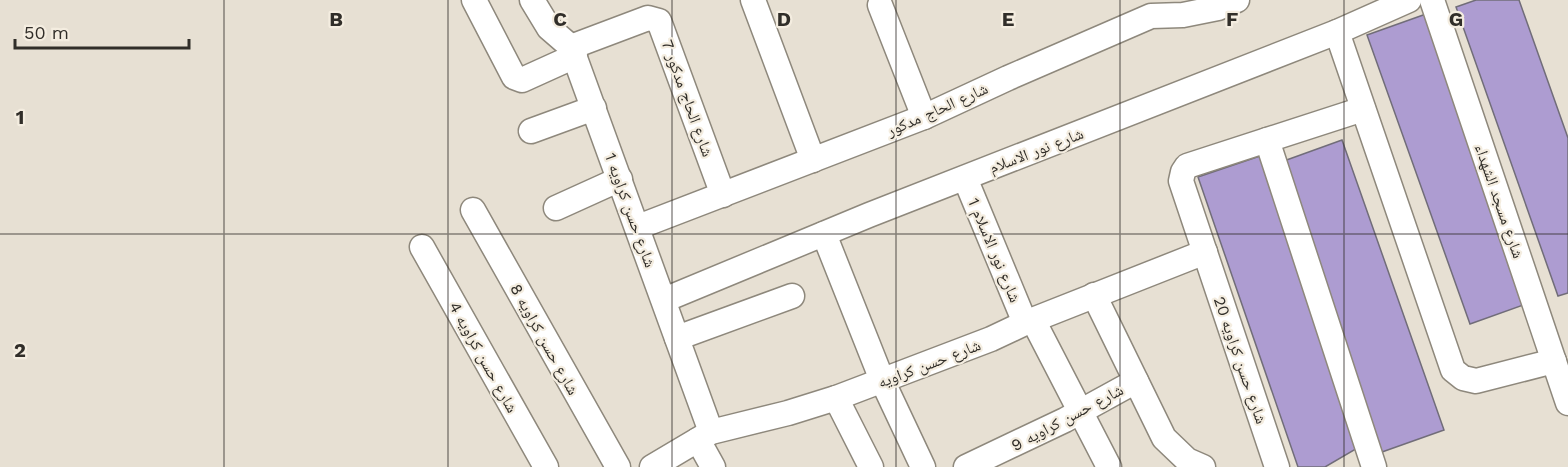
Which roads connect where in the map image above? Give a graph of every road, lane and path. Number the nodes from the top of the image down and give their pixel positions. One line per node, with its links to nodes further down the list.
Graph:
1 (474, 0): 10 (street)
2 (532, 0): 10 (street, شارع حسن كراويه 1)
3 (753, 0): 16 (street)
4 (1237, 0): 8 (street, شارع الحاج مدكور)
5 (1409, 0): 9 (street, شارع نور الاسلام)
6 (1432, 0): 31 (street, شارع مسجد الشهداء)
7 (880, 4): 13 (street)
8 (1145, 8): 13 (street, شارع الحاج مدكور)
9 (1338, 32): 12 (street); 17 (street, شارع نور الاسلام)
10 (573, 52): 11 (street, شارع حسن كراويه 1); 19 (street, شارع الحاج مدكور 7)
11 (594, 108): 14 (street); 18 (street, شارع حسن كراويه 1)
12 (1363, 109): 15 (street); 31 (street)
13 (924, 117): 16 (street, شارع الحاج مدكور)
14 (531, 131)
15 (1267, 140): 25 (street, شارع حسن كراويه 20); 48 (street)
16 (813, 160): 19 (street, شارع الحاج مدكور)
17 (965, 178): 23 (street, شارع نور الاسلام); 29 (street, شارع نور الاسلام 1)
18 (620, 179): 20 (street); 22 (street, شارع حسن كراويه 1)
19 (723, 195): 22 (street, شارع الحاج مدكور)
20 (556, 207)
21 (473, 210): 39 (street, شارع حسن كراويه 8)
22 (638, 227): 28 (street, شارع حسن كراويه 1)
23 (824, 234): 28 (street, شارع نور الاسلام); 32 (street)
24 (422, 247): 38 (street, شارع حسن كراويه 4)
25 (1205, 252): 27 (street, شارع حسن كراويه); 47 (street, شارع حسن كراويه 20)
26 (792, 296): 30 (street)
27 (1094, 296): 29 (street, شارع حسن كراويه); 33 (street)
28 (664, 300): 30 (street, شارع حسن كراويه 1)
29 (1029, 321): 32 (street, شارع حسن كراويه); 36 (street, شارع نور الاسلام 1)
30 (677, 338): 37 (street, شارع حسن كراويه 1)
31 (1554, 361): 35 (street, شارع مسجد الشهداء)
32 (882, 380): 34 (street, شارع حسن كراويه); 43 (street)
33 (1136, 381): 36 (street, شارع حسن كراويه 9); 46 (street)
34 (836, 398): 37 (street, شارع حسن كراويه); 42 (street)
35 (1568, 403)
36 (1079, 412): 44 (street, شارع حسن كراويه 9); 45 (street, شارع نور الاسلام 1)
37 (704, 436): 40 (street, شارع حسن كراويه); 41 (street, شارع حسن كراويه 1)
38 (546, 467)
39 (618, 467)
40 (652, 467)
41 (713, 467)
42 (871, 467)
43 (923, 467)
44 (966, 467)
45 (1109, 467)
46 (1203, 467)
47 (1277, 467)
48 (1374, 467)

